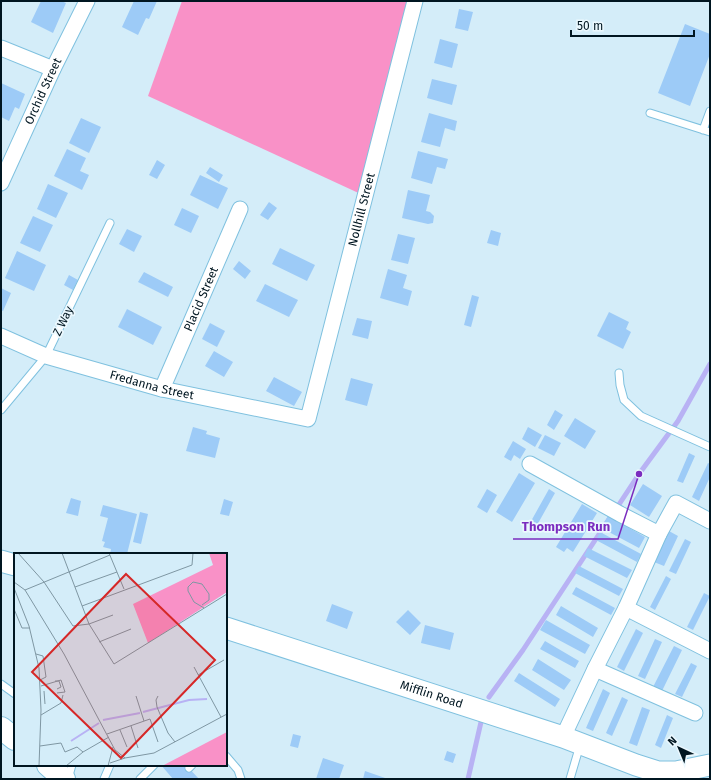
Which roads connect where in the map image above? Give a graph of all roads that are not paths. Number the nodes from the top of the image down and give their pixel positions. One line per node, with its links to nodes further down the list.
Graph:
1 (87, 1): 4 (street, Orchid Street)
2 (415, 1): 16 (street, Nollhill Street)
3 (1, 48): 4 (street)
4 (53, 69): 8 (street, Orchid Street)
5 (710, 111): 7 (lane)
6 (650, 113): 7 (lane)
7 (707, 131)
8 (1, 183)
9 (240, 209): 14 (street, Placid Street)
10 (110, 223): 12 (lane, Z Way)
11 (1, 336): 12 (street, Fredanna Street)
12 (46, 356): 14 (street, Fredanna Street); 15 (lane, Z Way)
13 (619, 373): 17 (lane)
14 (162, 389): 16 (street, Fredanna Street)
15 (1, 410)
16 (308, 419)
17 (710, 447)
18 (530, 464): 20 (street)
19 (710, 521): 20 (street)
20 (659, 534): 23 (street)
21 (1, 561): 22 (street)
22 (14, 565)
23 (626, 608): 25 (street); 26 (street)
24 (227, 628): 32 (street, Mifflin Road)
25 (710, 651)
26 (595, 669): 29 (street); 32 (street)
27 (1, 684): 28 (lane)
28 (14, 693)
29 (695, 713)
30 (1, 728): 31 (main road)
31 (14, 738)
32 (572, 740): 39 (street, Mifflin Road); 45 (lane)
33 (227, 757): 44 (lane)
34 (710, 765): 39 (street, Mifflin Road)
35 (49, 766): 40 (main road)
36 (72, 766): 41 (lane)
37 (110, 766): 42 (lane)
38 (153, 766): 43 (lane)
39 (642, 772)
40 (64, 779)
41 (68, 779)
42 (104, 779)
43 (140, 779)
44 (241, 779)
45 (570, 779)

